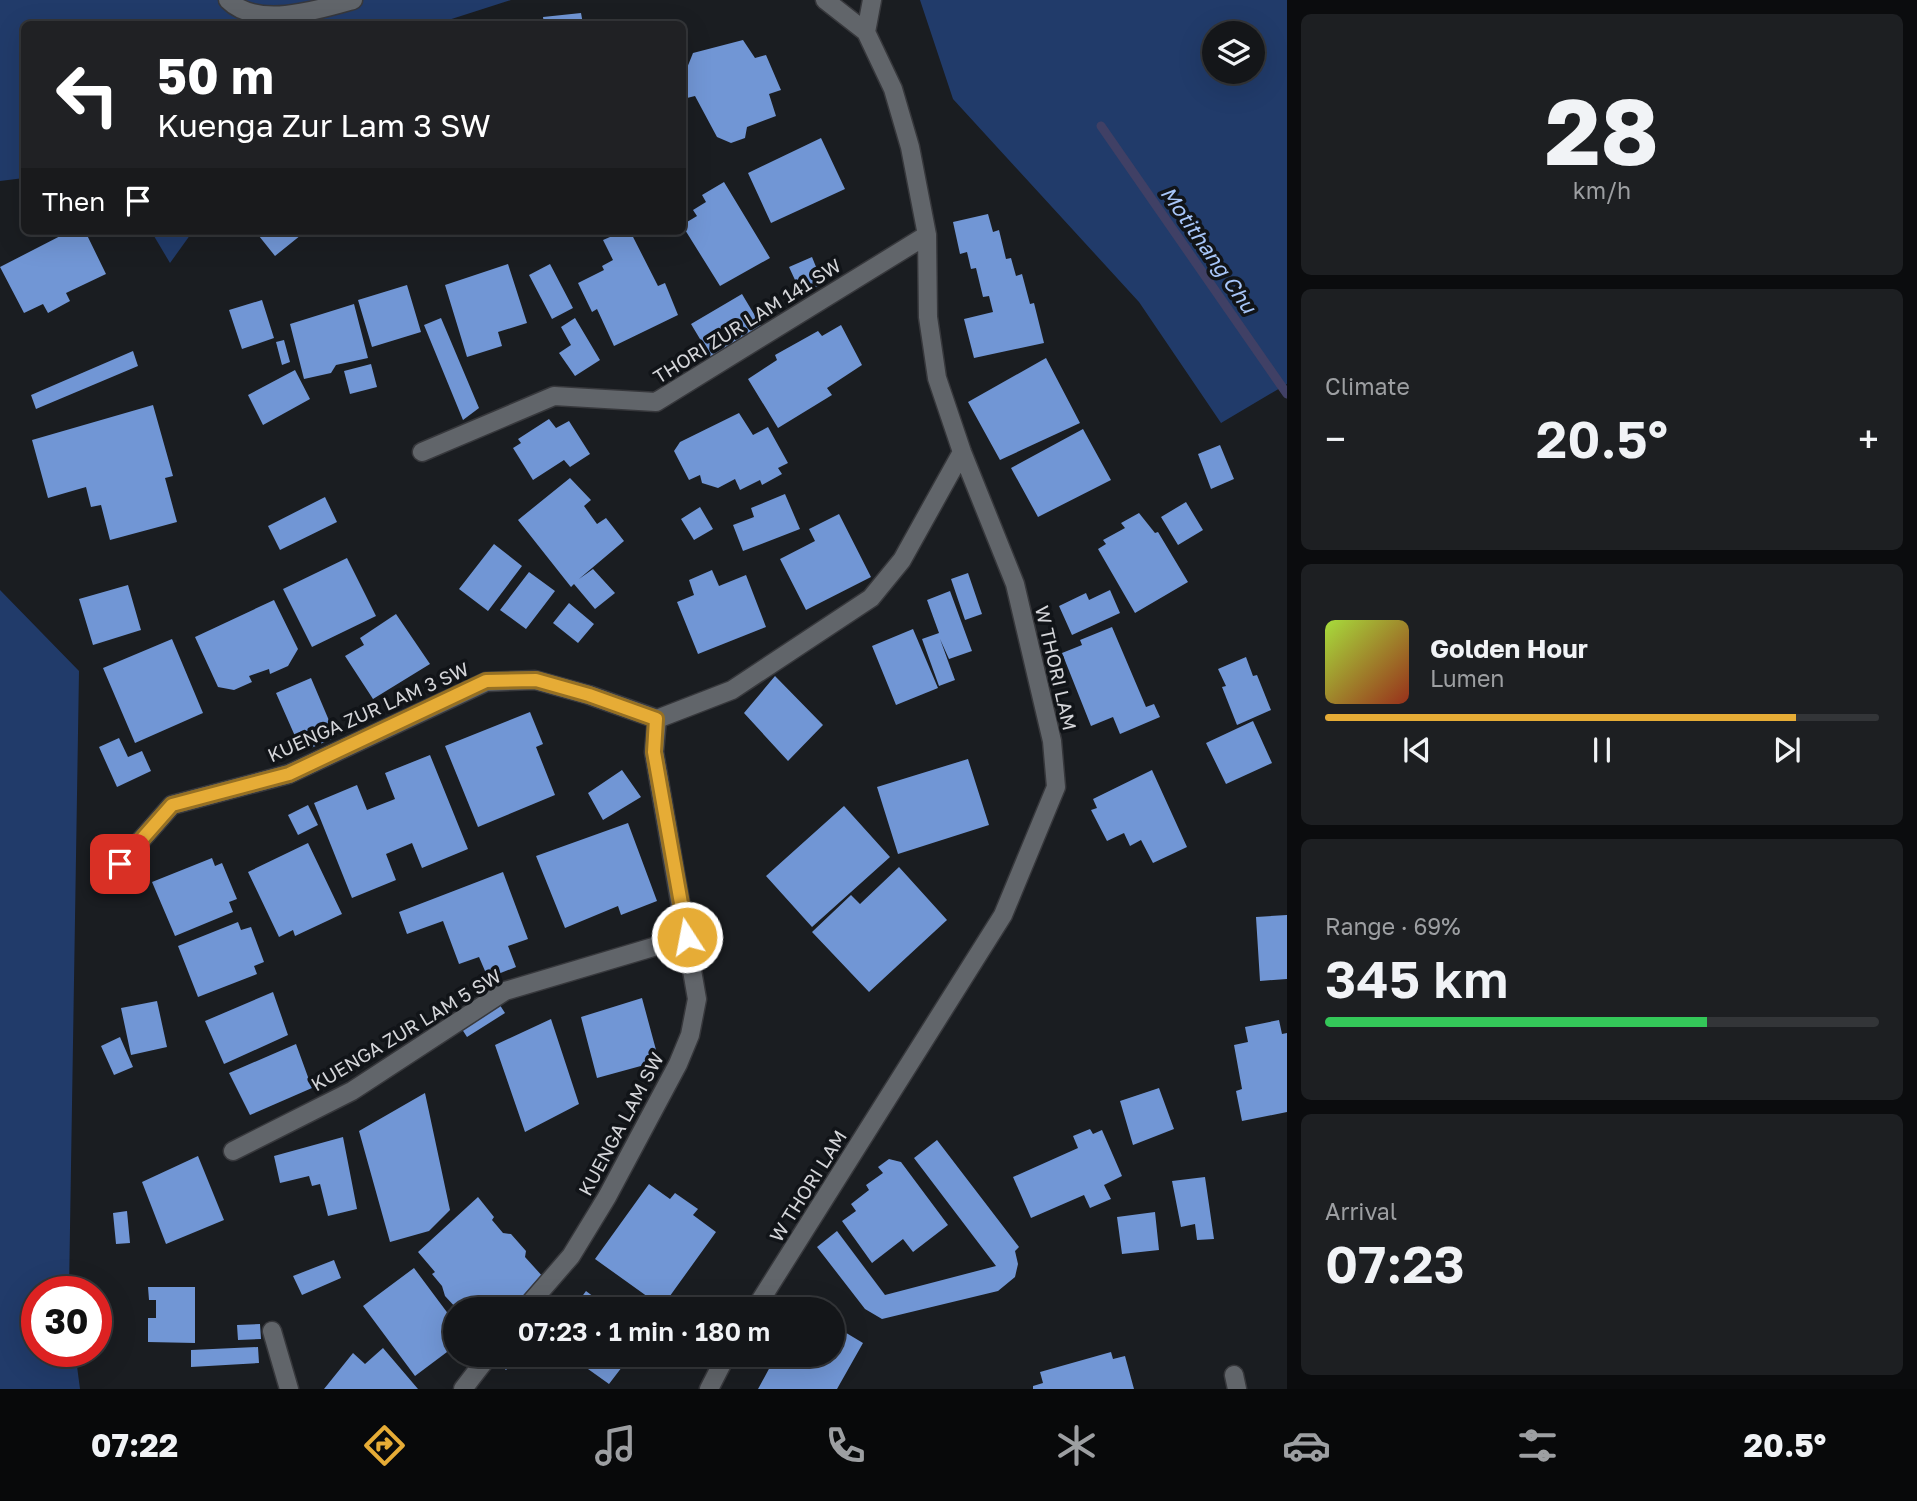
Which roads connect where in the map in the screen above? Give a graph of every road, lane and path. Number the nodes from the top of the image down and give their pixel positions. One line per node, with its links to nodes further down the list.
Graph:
1 (228, 0): 2 (street)
2 (353, 0)
3 (825, 0): 5 (street, W THORI LAM)
4 (872, 0): 5 (street)
5 (866, 32): 6 (street, W THORI LAM)
6 (927, 235): 7 (street, THORI ZUR LAM 141 SW); 8 (street, W THORI LAM)
7 (422, 452)
8 (962, 452): 9 (street); 14 (street, W THORI LAM)
9 (656, 719): 10 (street, KUENGA ZUR LAM 3 SW); 11 (street, KUENGA LAM SW)
10 (120, 864)
11 (687, 937): 12 (street, KUENGA ZUR LAM 5 SW); 13 (street, KUENGA LAM SW)
12 (233, 1151)
13 (535, 1297)
14 (763, 1297)
15 (272, 1331): 18 (street)
16 (479, 1367): 19 (street)
17 (720, 1367): 20 (street)
18 (289, 1389)
19 (463, 1389)
20 (709, 1389)

